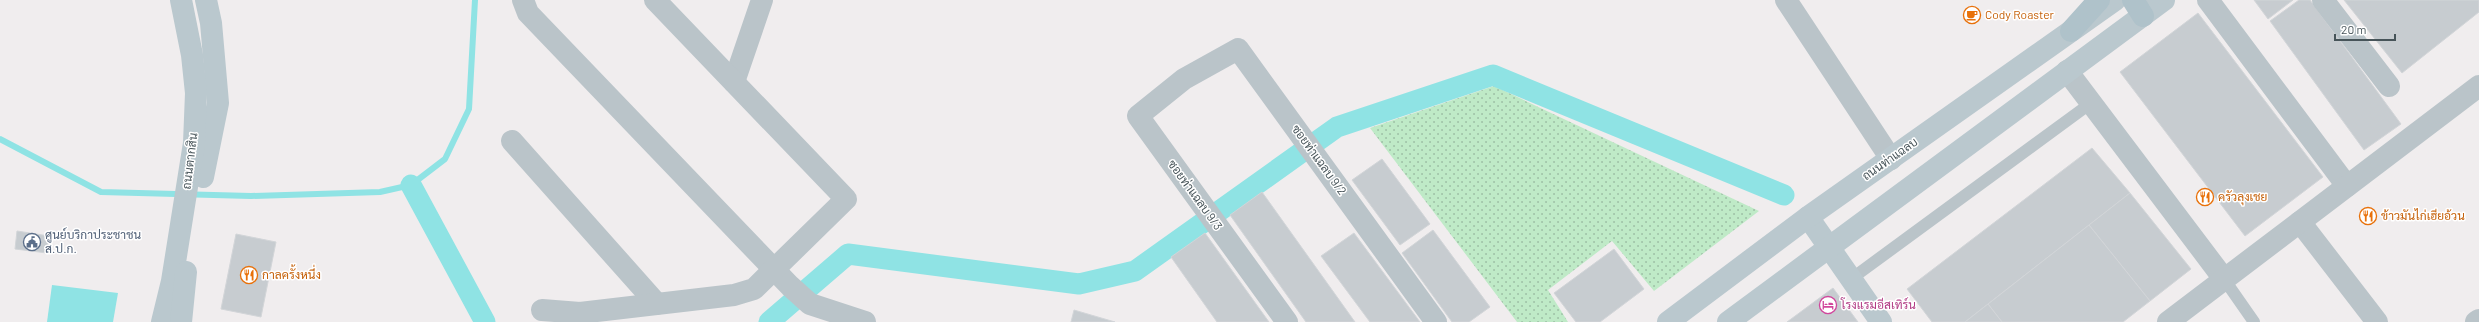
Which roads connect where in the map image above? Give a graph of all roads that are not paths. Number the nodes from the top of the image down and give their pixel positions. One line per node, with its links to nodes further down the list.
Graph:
1 (181, 0): 25 (main road, ถนนตากสิน)
2 (206, 0): 25 (main road)
3 (524, 0): 27 (street)
4 (655, 0): 16 (street)
5 (762, 0): 16 (street)
6 (1786, 0): 21 (street)
7 (2099, 0): 13 (main road)
8 (2115, 0): 13 (main road, ถนนท่าแฉลบ)
9 (2164, 0): 12 (main road)
10 (2208, 0): 22 (street)
11 (2323, 0): 17 (street)
12 (2138, 8): 14 (main road)
13 (2071, 31): 21 (main road, ถนนท่าแฉลบ)
14 (2067, 71): 19 (street); 26 (main road)
15 (1184, 79): 36 (street, ซอยท่าแฉลบ 9/3); 37 (street, ซอยท่าแฉลบ 9/2)
16 (734, 82): 27 (street)
17 (2390, 86)
18 (2479, 86): 22 (street)
19 (2091, 103): 28 (lane); 29 (street)
20 (512, 141): 30 (street)
21 (1891, 159): 23 (main road, ถนนท่าแฉลบ)
22 (2347, 186): 24 (street)
23 (1808, 217): 26 (main road); 38 (main road, ถนนท่าแฉลบ)
24 (2300, 222): 29 (street); 43 (street)
25 (185, 239): 33 (main road, ถนนตากสิน); 34 (main road, ถนนตากสิน)
26 (1829, 247): 28 (main road); 39 (main road)
27 (774, 270): 30 (street); 35 (street)
28 (1851, 279): 40 (main road)
29 (2224, 279): 41 (street); 42 (lane)
30 (657, 304): 31 (street)
31 (542, 310)
32 (2479, 320): 44 (street)
33 (162, 322)
34 (181, 322)
35 (865, 322)
36 (1287, 322)
37 (1436, 322)
38 (1668, 322)
39 (1728, 322)
40 (1881, 322)
41 (2168, 322)
42 (2254, 322)
43 (2377, 322)
44 (2476, 322)

